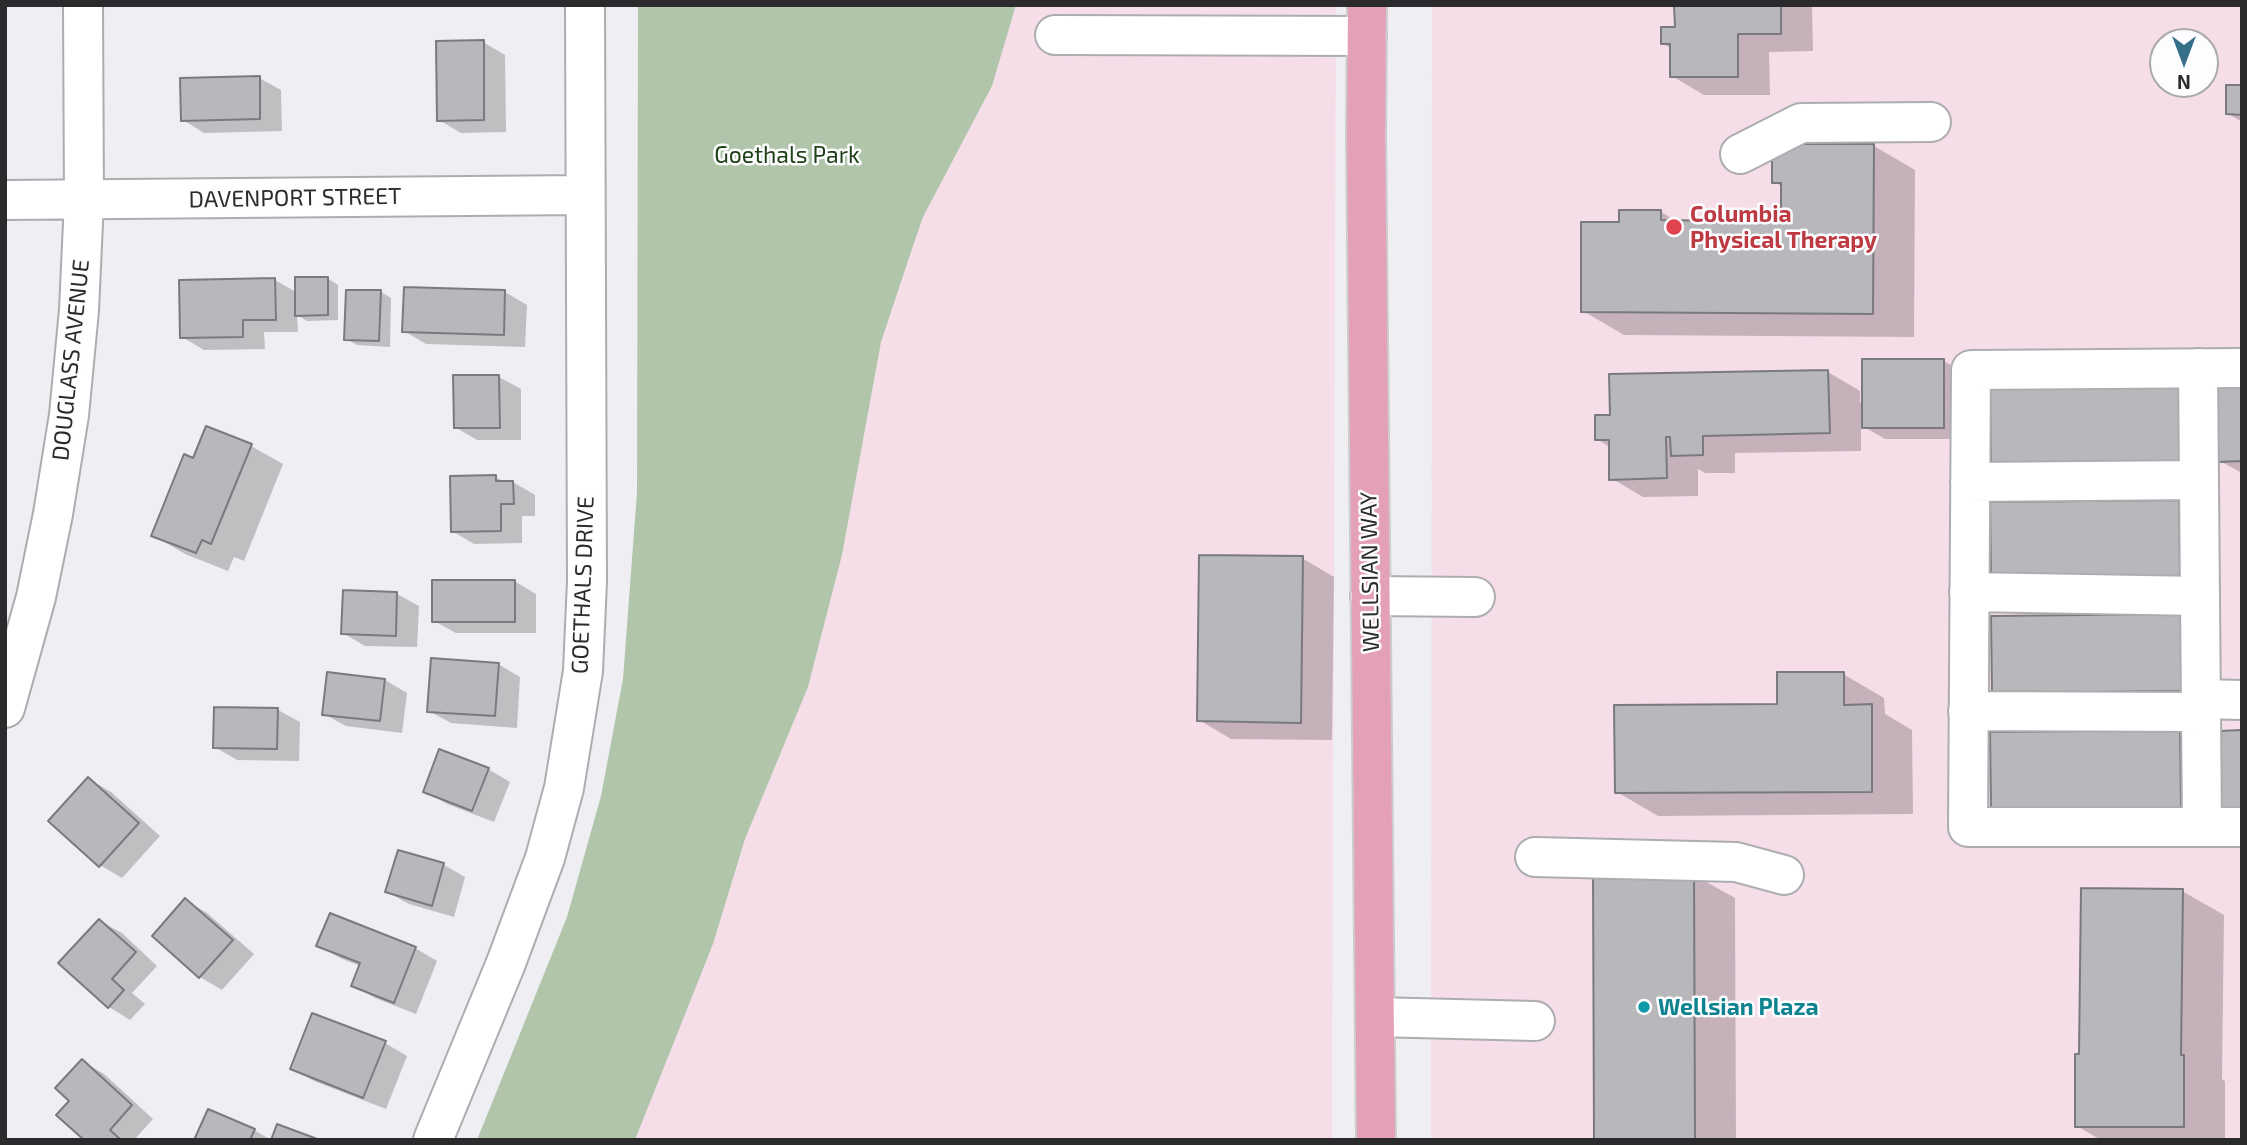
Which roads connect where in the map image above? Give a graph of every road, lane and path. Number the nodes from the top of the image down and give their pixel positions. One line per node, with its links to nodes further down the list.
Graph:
1 (83, 5): 10 (street, DOUGLASS AVENUE)
2 (585, 5): 8 (street, GOETHALS DRIVE)
3 (1188, 20): 4 (street); 5 (street)
4 (1367, 20): 16 (main road, WELLSIAN WAY)
5 (1055, 35)
6 (1931, 122): 7 (street)
7 (1740, 154)
8 (584, 195): 10 (street, DAVENPORT STREET); 29 (street, GOETHALS DRIVE)
9 (5, 200): 10 (street, DAVENPORT STREET)
10 (84, 201): 21 (street, DOUGLASS AVENUE)
11 (2199, 368): 12 (street); 13 (street); 14 (street)
12 (2242, 368)
13 (2199, 480): 14 (street); 17 (street)
14 (1970, 482): 15 (street)
15 (1969, 592): 17 (street); 22 (street)
16 (1370, 596): 18 (street); 27 (main road, WELLSIAN WAY)
17 (2200, 596): 20 (street)
18 (1475, 597)
19 (2242, 700): 20 (street)
20 (2201, 705): 22 (street); 23 (street)
21 (5, 708)
22 (1969, 711): 23 (street)
23 (2202, 827): 24 (street)
24 (2242, 827)
25 (1535, 857): 26 (street)
26 (1784, 875)
27 (1375, 1017): 28 (street); 30 (main road, WELLSIAN WAY)
28 (1535, 1021)
29 (433, 1140)
30 (1376, 1140)

